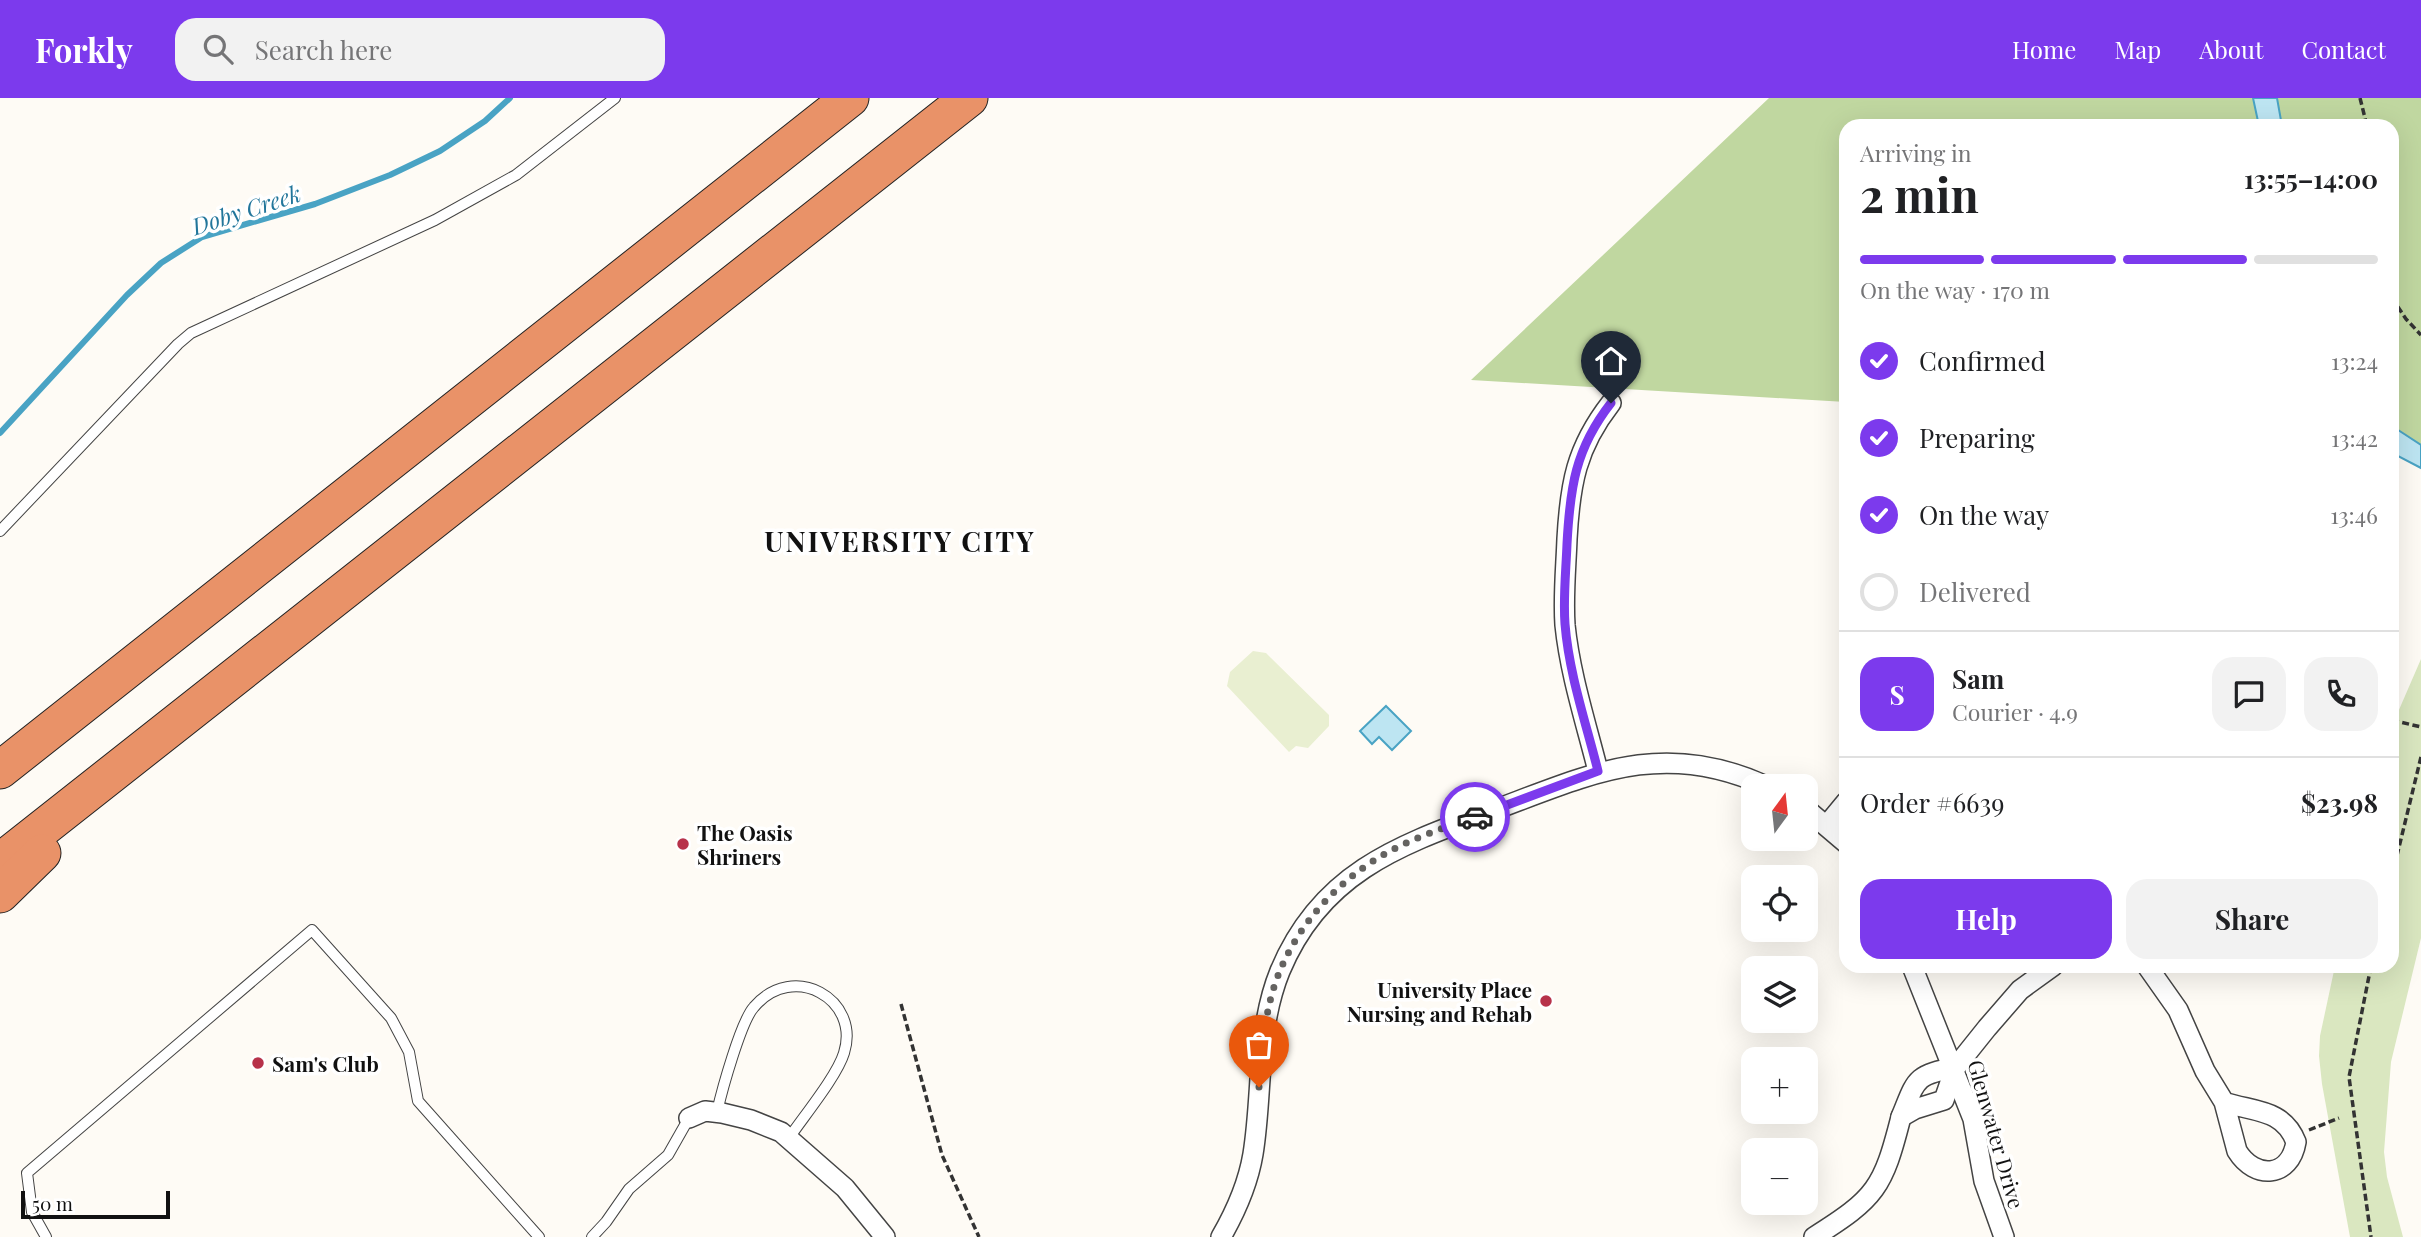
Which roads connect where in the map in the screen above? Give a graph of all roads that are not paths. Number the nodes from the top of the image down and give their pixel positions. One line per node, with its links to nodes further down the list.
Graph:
1 (615, 98): 5 (lane)
2 (850, 98): 7 (highway)
3 (969, 98): 6 (highway)
4 (1611, 403): 8 (street)
5 (0, 531)
6 (179, 722): 14 (highway); 15 (highway)
7 (2, 768)
8 (1598, 771): 9 (street); 29 (street)
9 (1741, 777)
10 (1839, 810): 12 (street)
11 (1818, 818): 12 (street)
12 (1827, 825): 13 (street)
13 (1839, 836)
14 (0, 862)
15 (0, 894)
16 (1915, 973): 19 (street, Glenwater Drive)
17 (2043, 973): 19 (street)
18 (2152, 973): 20 (street)
19 (1955, 1068): 22 (street); 22 (street); 31 (street, Glenwater Drive)
20 (2224, 1102)
21 (717, 1112): 23 (street); 24 (street); 24 (lane)
22 (1901, 1116): 30 (street)
23 (689, 1118): 27 (lane)
24 (789, 1138): 28 (street)
25 (46, 1237): 26 (lane)
26 (539, 1237)
27 (592, 1237)
28 (884, 1237)
29 (1221, 1237)
30 (1814, 1237)
31 (2004, 1237)

